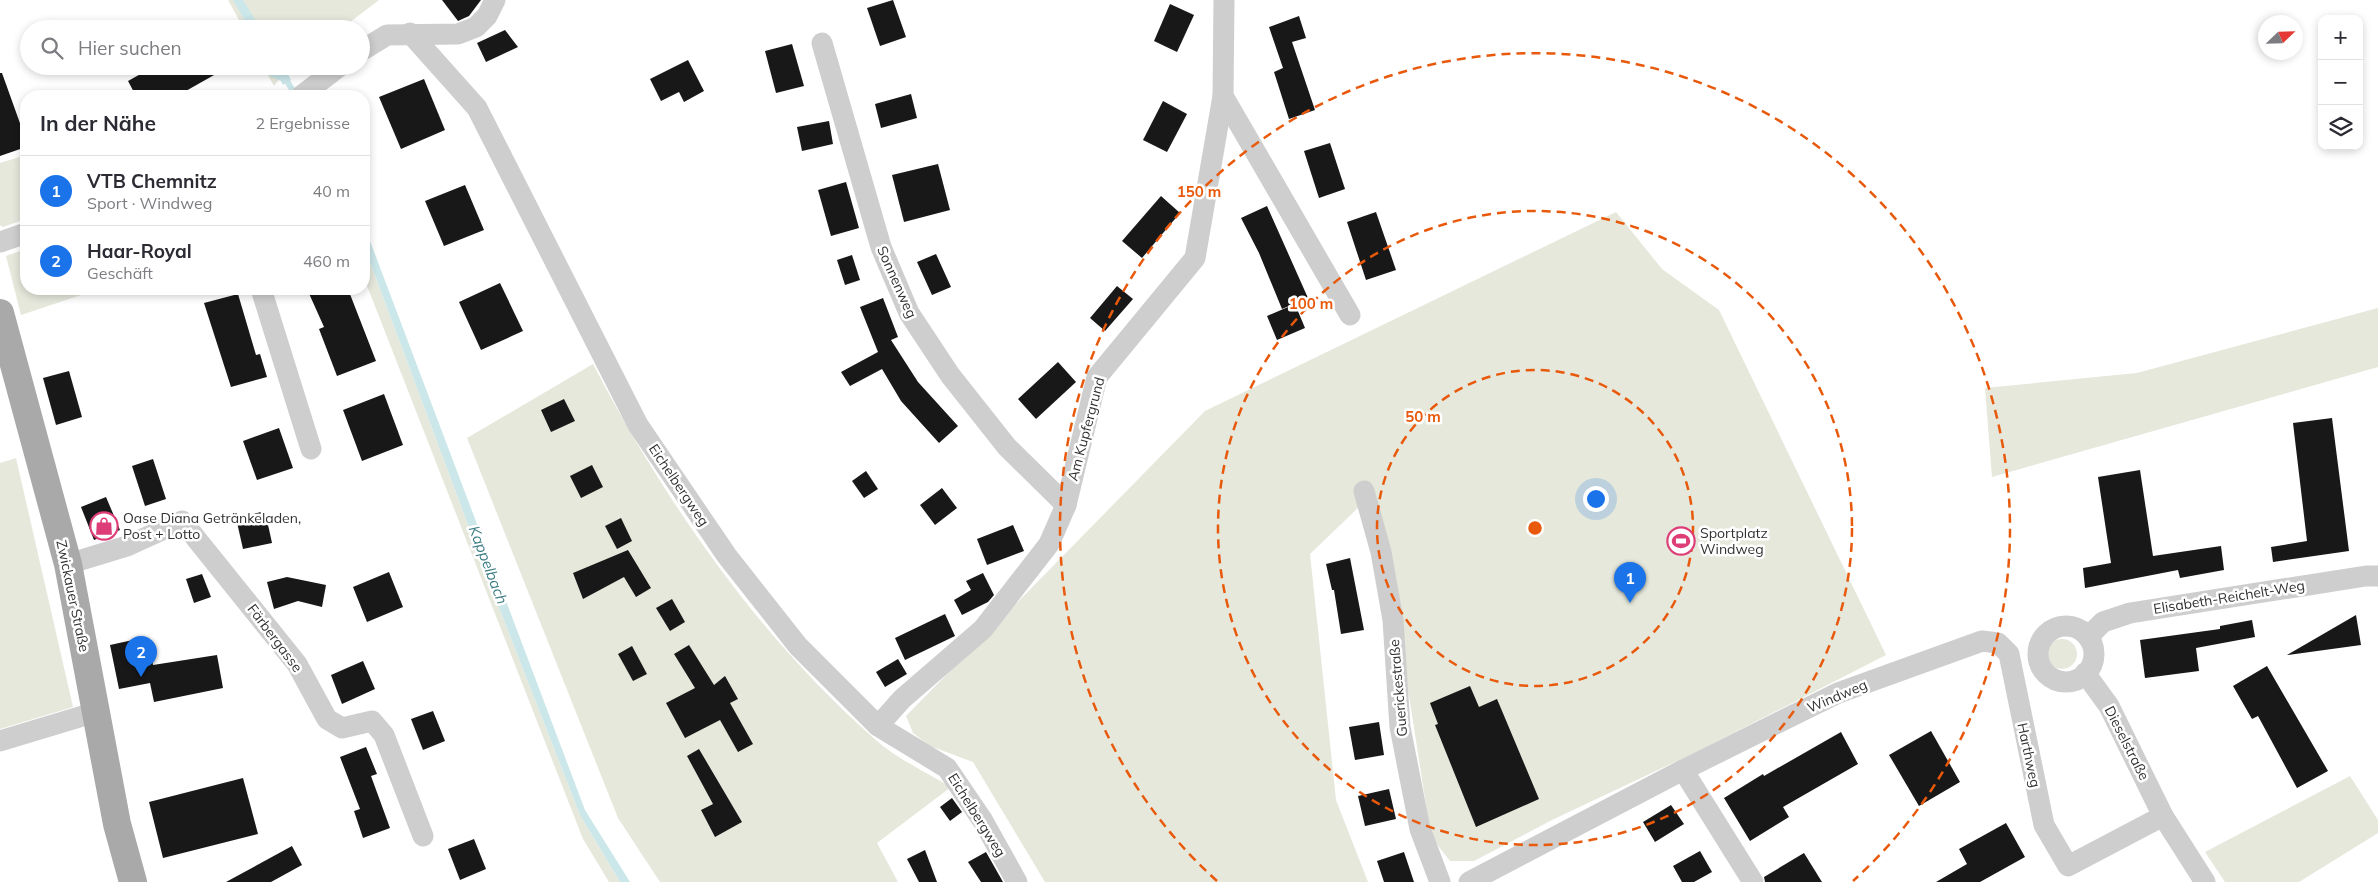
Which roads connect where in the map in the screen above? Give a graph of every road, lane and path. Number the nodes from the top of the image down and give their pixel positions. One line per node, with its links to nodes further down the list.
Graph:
1 (496, 0): 3 (street)
2 (1224, 0): 8 (street, Am Kupfergrund)
3 (410, 34): 5 (street); 23 (street, Eichelbergweg)
4 (822, 42): 16 (street, Sonnenweg)
5 (370, 45)
6 (328, 75): 7 (street)
7 (309, 90)
8 (1223, 96): 13 (street); 16 (street, Am Kupfergrund)
9 (20, 235): 10 (street)
10 (0, 242)
11 (263, 295): 14 (street)
12 (0, 313): 17 (main road, Zwickauer Straße)
13 (1350, 315)
14 (311, 449)
15 (1364, 491): 30 (street, Guerickestraße)
16 (1066, 505): 23 (street, Am Kupfergrund)
17 (68, 564): 22 (main road, Zwickauer Straße); 27 (street, Färbergasse)
18 (2378, 576): 19 (street, Elisabeth-Reichelt-Weg)
19 (2088, 637): 21 (street); 21 (street)
20 (1998, 643): 25 (street, Windweg); 26 (street, Harthweg)
21 (2085, 673): 26 (street, Dieselstraße)
22 (96, 712): 24 (street); 28 (main road, Zwickauer Straße)
23 (878, 726): 29 (street, Eichelbergweg)
24 (0, 741)
25 (1682, 770): 31 (street, Windweg); 32 (street)
26 (2163, 816): 33 (street, Dieselstraße)
27 (423, 836)
28 (133, 882)
29 (1018, 882)
30 (1440, 882)
31 (1469, 882)
32 (1753, 882)
33 (2205, 882)

